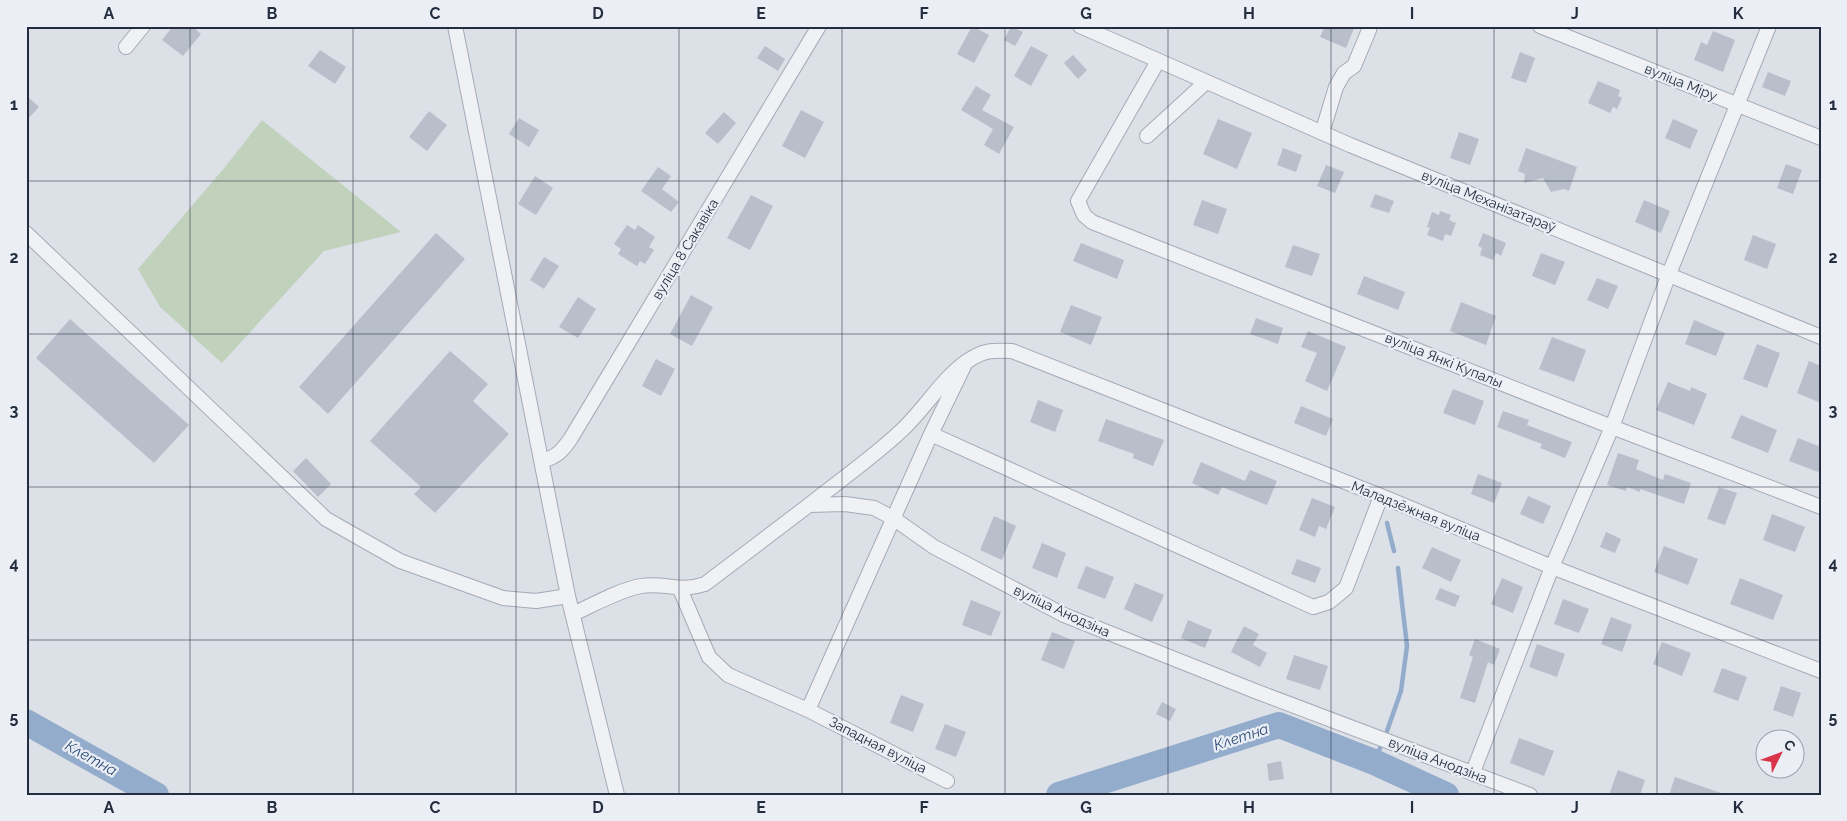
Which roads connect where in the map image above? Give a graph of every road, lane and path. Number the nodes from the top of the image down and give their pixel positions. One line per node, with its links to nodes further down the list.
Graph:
1 (143, 26): 8 (street)
2 (455, 26): 21 (street)
3 (819, 26): 21 (street, вуліца 8 Сакавіка)
4 (1080, 26): 9 (street, вуліца Механізатараў)
5 (1540, 26): 11 (street, вуліца Міру)
6 (1769, 26): 11 (street)
7 (1369, 30): 12 (street)
8 (126, 47)
9 (1158, 61): 10 (street, вуліца Механізатараў); 19 (street, вуліца Янкі Купалы)
10 (1206, 82): 12 (street, вуліца Механізатараў); 13 (street)
11 (1738, 104): 14 (street, вуліца Міру); 16 (street)
12 (1322, 132): 16 (street, вуліца Механізатараў)
13 (1147, 136)
14 (1821, 138)
15 (26, 233): 28 (street)
16 (1669, 274): 17 (street, вуліца Механізатараў); 19 (street)
17 (1821, 337)
18 (967, 361): 20 (street); 22 (street, Маладзёжная вуліца); 23 (street)
19 (1612, 427): 24 (street, вуліца Янкі Купалы); 26 (street)
20 (931, 434): 22 (street); 25 (street)
21 (542, 461): 28 (street)
22 (1381, 496): 26 (street, Маладзёжная вуліца)
23 (809, 505): 25 (street, вуліца Анодзіна); 27 (street)
24 (1821, 507)
25 (893, 518): 31 (street); 32 (street, вуліца Анодзіна)
26 (1552, 567): 30 (street, Маладзёжная вуліца); 32 (street)
27 (680, 589): 29 (street); 31 (street, Западная вуліца)
28 (568, 596): 29 (street)
29 (573, 614): 34 (street)
30 (1821, 671)
31 (808, 710): 33 (street, Западная вуліца)
32 (1473, 772): 35 (street, вуліца Анодзіна)
33 (947, 780)
34 (617, 795)
35 (1530, 795)

